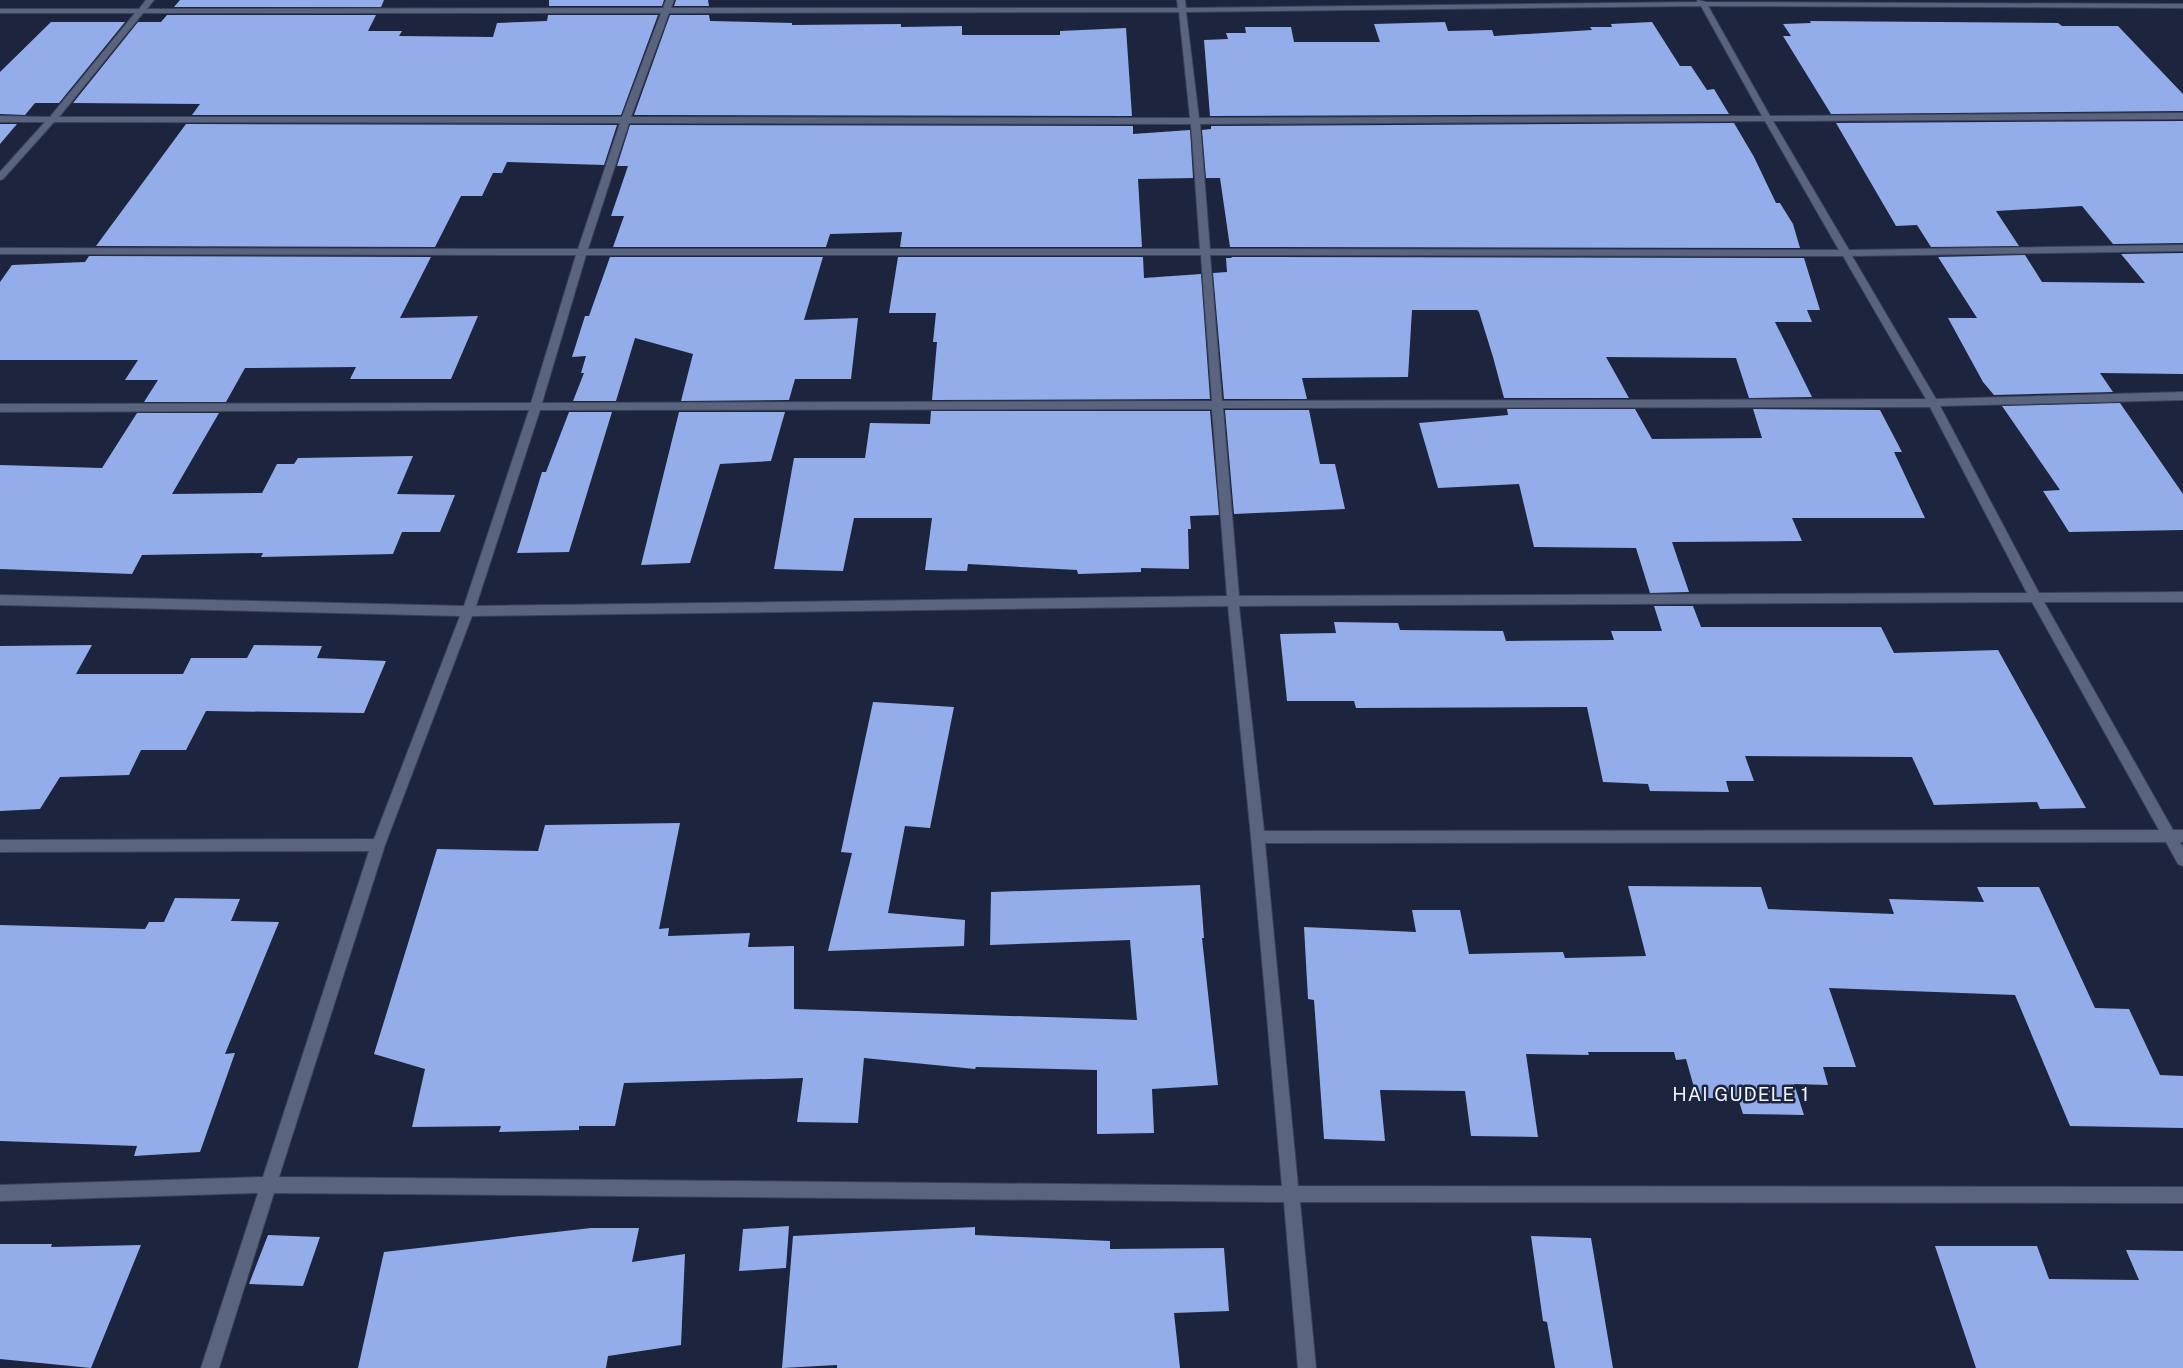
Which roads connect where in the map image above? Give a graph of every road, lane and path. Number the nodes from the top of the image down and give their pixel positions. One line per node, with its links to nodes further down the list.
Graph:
1 (150, 0): 7 (street)
2 (1702, 2): 4 (street); 5 (street); 8 (street)
3 (668, 5): 4 (street); 7 (street); 12 (street)
4 (1181, 5): 13 (street)
5 (2183, 6)
6 (0, 12): 7 (street)
7 (140, 12): 11 (street)
8 (1767, 116): 9 (street); 13 (street); 19 (street)
9 (2183, 116)
10 (0, 119): 11 (street)
11 (52, 119): 12 (street); 14 (street)
12 (625, 121): 13 (street); 18 (street)
13 (1195, 121): 17 (street)
14 (0, 177)
15 (2183, 248): 19 (street)
16 (0, 250): 18 (street)
17 (1204, 251): 18 (street); 19 (street); 21 (street)
18 (582, 252): 24 (street)
19 (1846, 253): 22 (street)
20 (2183, 396): 22 (street)
21 (1218, 403): 22 (street); 24 (street); 28 (street)
22 (1933, 403): 26 (street)
23 (0, 408): 24 (street)
24 (535, 408): 29 (street)
25 (2183, 597): 26 (street)
26 (2036, 598): 28 (street); 30 (street)
27 (0, 600): 29 (street)
28 (1233, 600): 29 (street); 32 (street)
29 (468, 612): 33 (street)
30 (2168, 836): 31 (street); 32 (street); 35 (street)
31 (2183, 836)
32 (1258, 837): 38 (street)
33 (378, 845): 34 (street); 36 (street)
34 (0, 846)
35 (2183, 860)
36 (269, 1185): 37 (street); 38 (street); 40 (street)
37 (0, 1193)
38 (1291, 1194): 39 (street); 41 (street)
39 (2183, 1195)
40 (210, 1368)
41 (1307, 1368)

